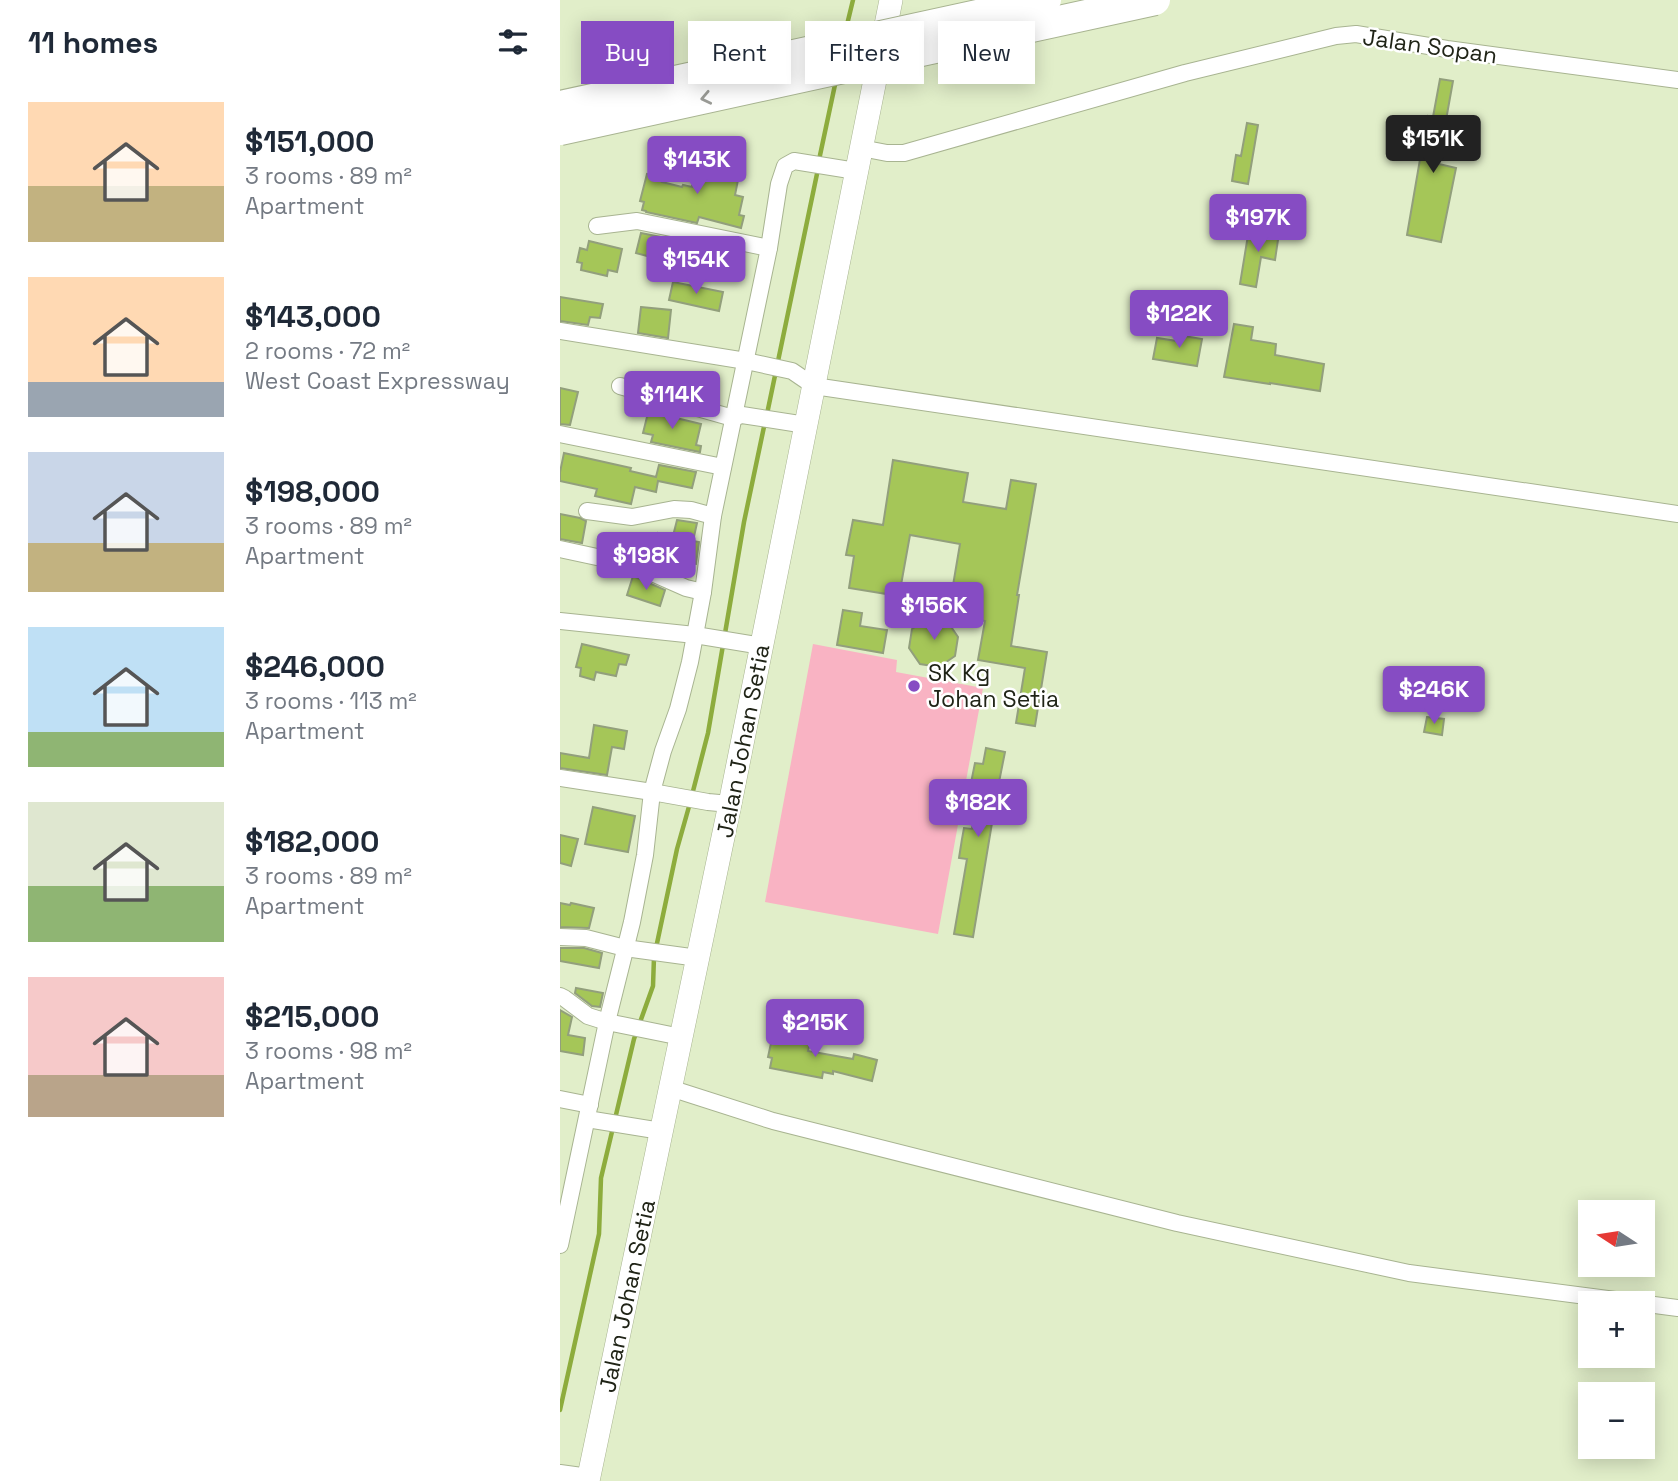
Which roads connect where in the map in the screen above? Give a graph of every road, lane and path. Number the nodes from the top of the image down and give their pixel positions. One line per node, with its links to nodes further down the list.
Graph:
1 (891, 0): 7 (main road, Jalan Johan Setia)
2 (1046, 0): 5 (highway, bridge)
3 (1155, 0): 6 (highway, one-way to 6, bridge)
4 (1678, 80): 7 (street, Jalan Sopan)
5 (560, 106)
6 (560, 130)
7 (861, 148): 8 (main road, Jalan Johan Setia)
8 (856, 171): 10 (street); 14 (main road, Jalan Johan Setia)
9 (597, 226): 10 (street)
10 (769, 248): 12 (street)
11 (560, 331): 12 (street)
12 (750, 362): 14 (street); 15 (street)
13 (620, 386): 15 (street)
14 (814, 386): 16 (main road, Jalan Johan Setia); 20 (street)
15 (737, 416): 16 (street); 18 (street)
16 (806, 425): 26 (main road, Jalan Johan Setia)
17 (560, 434): 18 (street)
18 (723, 467): 21 (street)
19 (587, 511): 21 (street)
20 (1678, 514)
21 (713, 516): 23 (street)
22 (560, 549): 23 (street)
23 (703, 592): 25 (street)
24 (560, 621): 25 (street)
25 (699, 636): 26 (street); 28 (street)
26 (753, 644): 29 (main road, Jalan Johan Setia)
27 (560, 778): 28 (street)
28 (657, 793): 29 (street); 31 (street)
29 (719, 803): 32 (main road, Jalan Johan Setia)
30 (560, 937): 31 (street)
31 (628, 948): 32 (street); 34 (street)
32 (689, 957): 35 (main road, Jalan Johan Setia)
33 (560, 996): 34 (street)
34 (611, 1023): 35 (street); 38 (street)
35 (673, 1036): 36 (main road, Jalan Johan Setia)
36 (670, 1088): 39 (main road, Jalan Johan Setia); 42 (street)
37 (560, 1099): 38 (street)
38 (591, 1115): 39 (street); 40 (street)
39 (652, 1130): 43 (main road, Jalan Johan Setia)
40 (566, 1181): 41 (street)
41 (560, 1245)
42 (1678, 1308)
43 (577, 1476)

